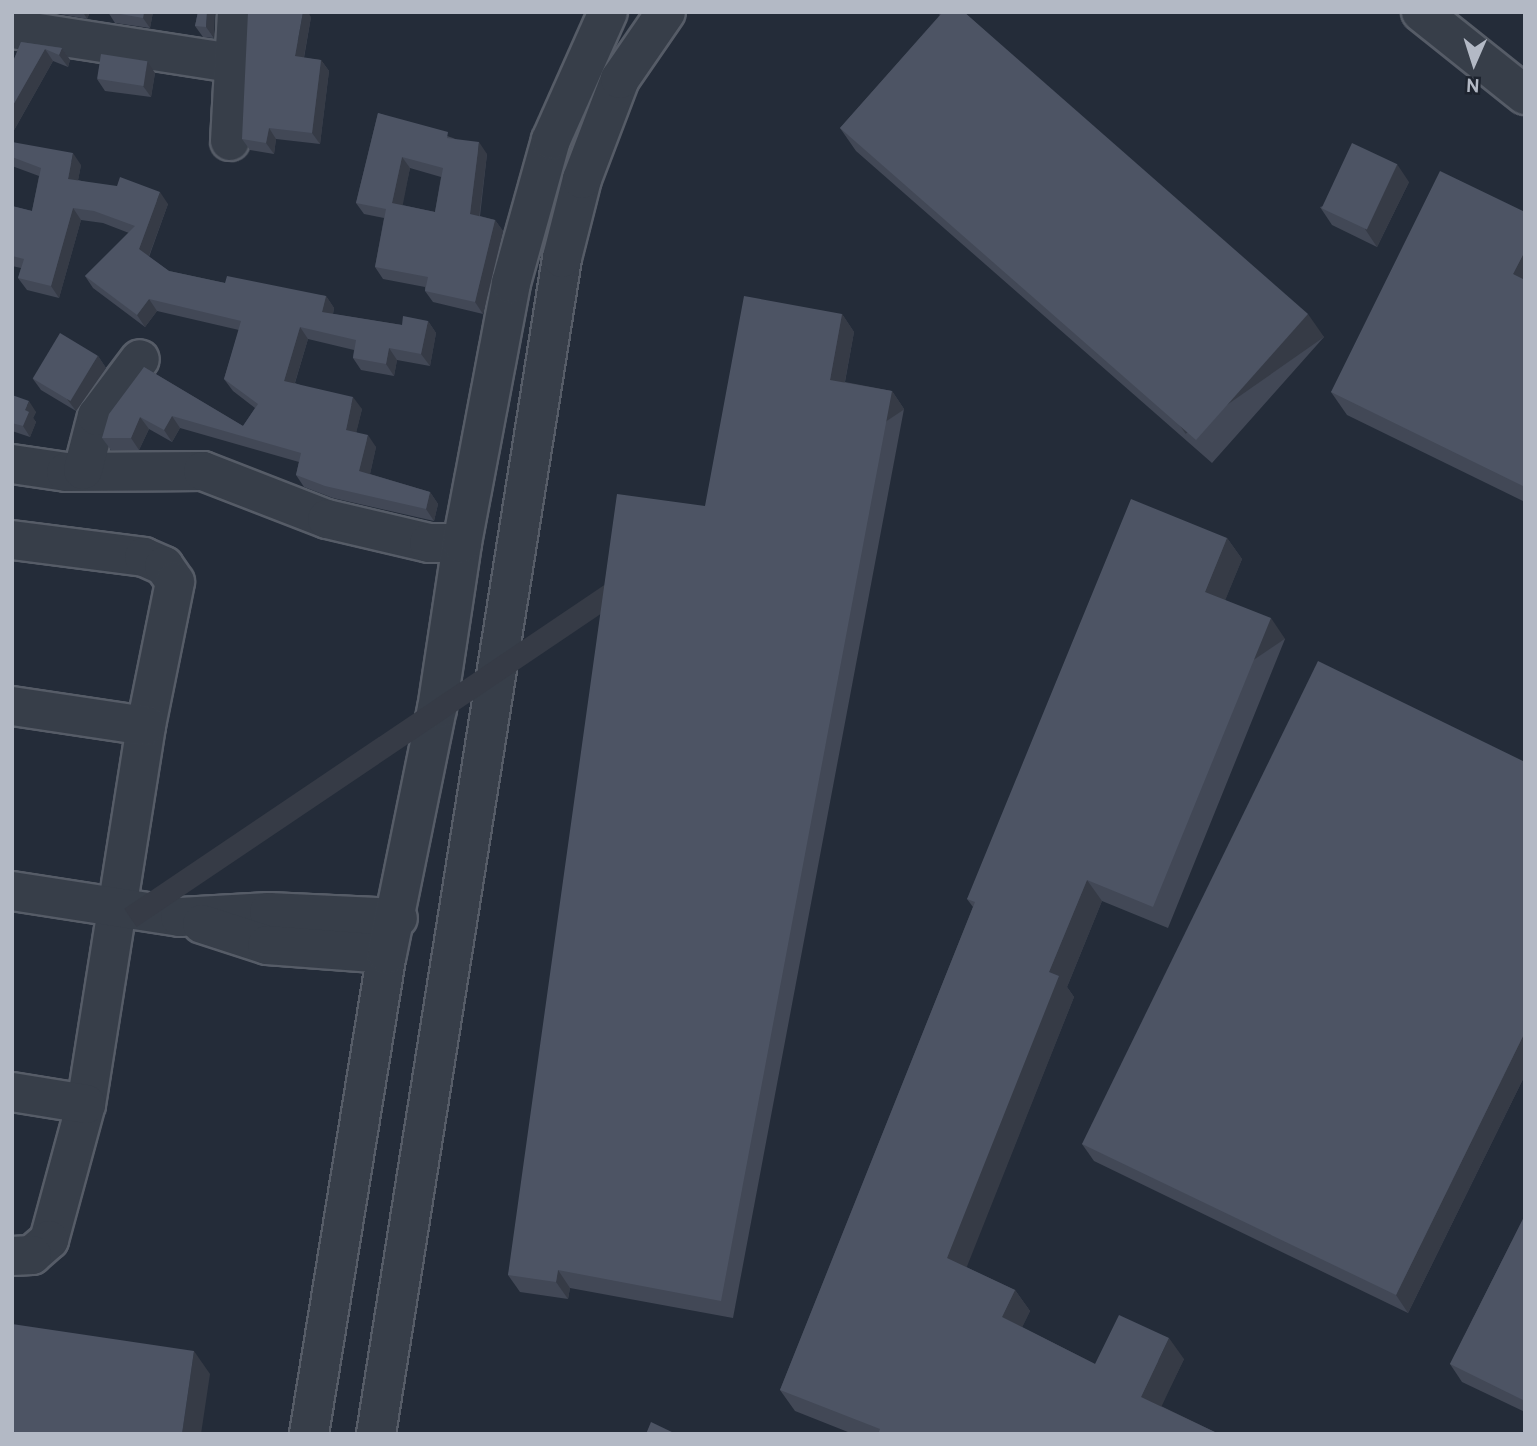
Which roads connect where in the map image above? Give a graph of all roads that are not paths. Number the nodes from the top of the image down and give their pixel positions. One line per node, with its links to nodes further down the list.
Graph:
1 (237, 12): 6 (street)
2 (608, 12): 13 (street)
3 (666, 12): 16 (street)
4 (1421, 12): 7 (street)
5 (12, 29): 6 (street)
6 (231, 63): 8 (street)
7 (1525, 96)
8 (230, 141)
9 (140, 359): 11 (street)
10 (12, 464): 11 (street)
11 (83, 470): 13 (street)
12 (12, 540): 17 (street)
13 (462, 542): 15 (street)
14 (12, 706): 17 (street)
15 (437, 709): 16 (street); 21 (street)
16 (488, 718): 27 (street)
17 (146, 726): 19 (street)
18 (12, 891): 19 (street)
19 (118, 909): 20 (street); 24 (street)
20 (180, 917): 21 (street); 22 (street)
21 (398, 918): 22 (street)
22 (387, 954): 26 (street)
23 (12, 1092): 24 (street)
24 (86, 1104): 25 (street)
25 (12, 1255)
26 (309, 1434)
27 (376, 1434)

